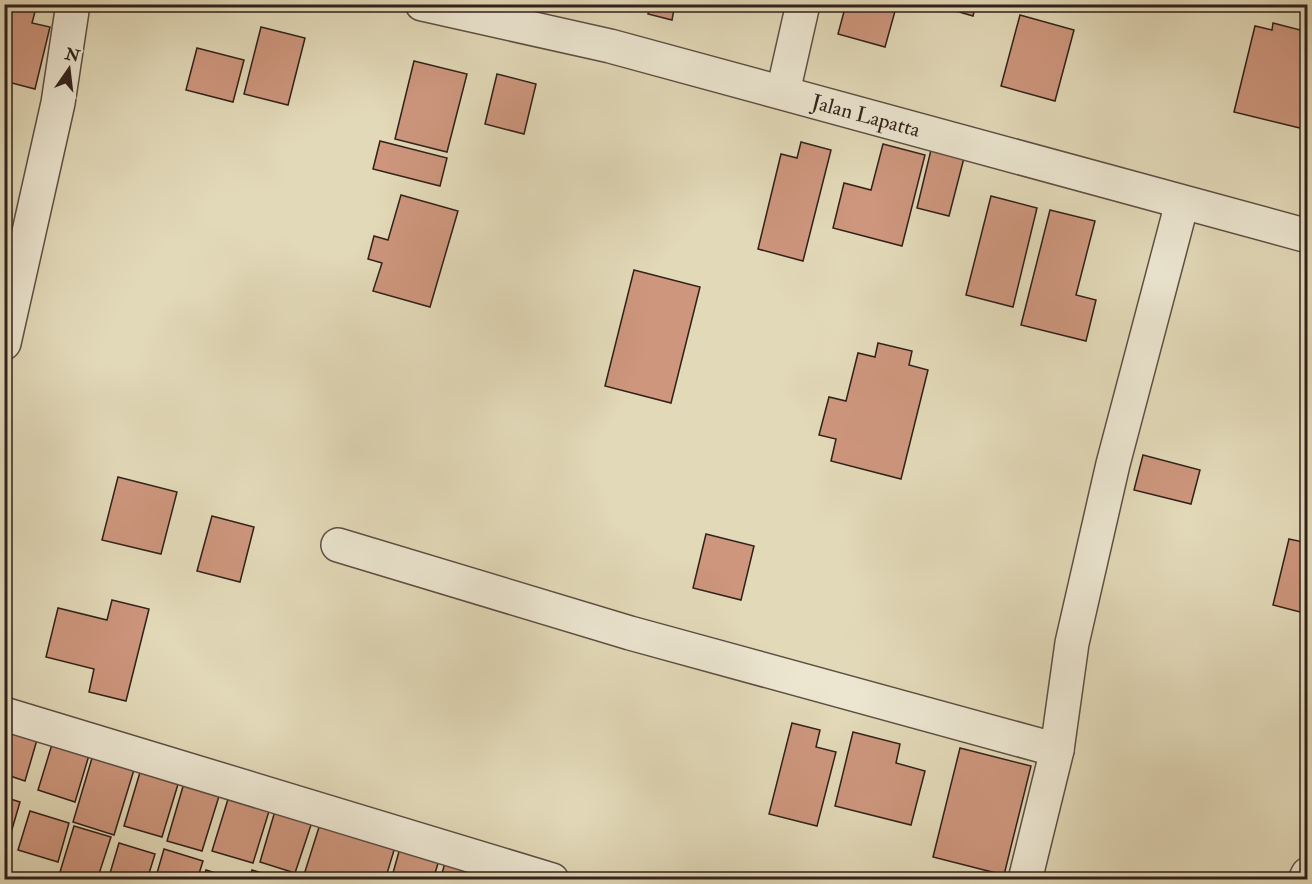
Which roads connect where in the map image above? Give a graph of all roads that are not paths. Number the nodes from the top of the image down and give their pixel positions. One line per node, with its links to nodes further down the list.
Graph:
1 (73, 4): 7 (street)
2 (422, 4): 4 (street, Jalan Lapatta)
3 (803, 4): 4 (street)
4 (783, 92): 5 (street, Jalan Lapatta)
5 (1182, 203): 6 (street, Jalan Lapatta); 10 (street)
6 (1308, 236)
7 (6, 331)
8 (338, 545): 10 (street)
9 (4, 714): 12 (street)
10 (1057, 750): 13 (street)
11 (1308, 874): 14 (street)
12 (552, 879)
13 (1025, 879)
14 (1305, 879)

